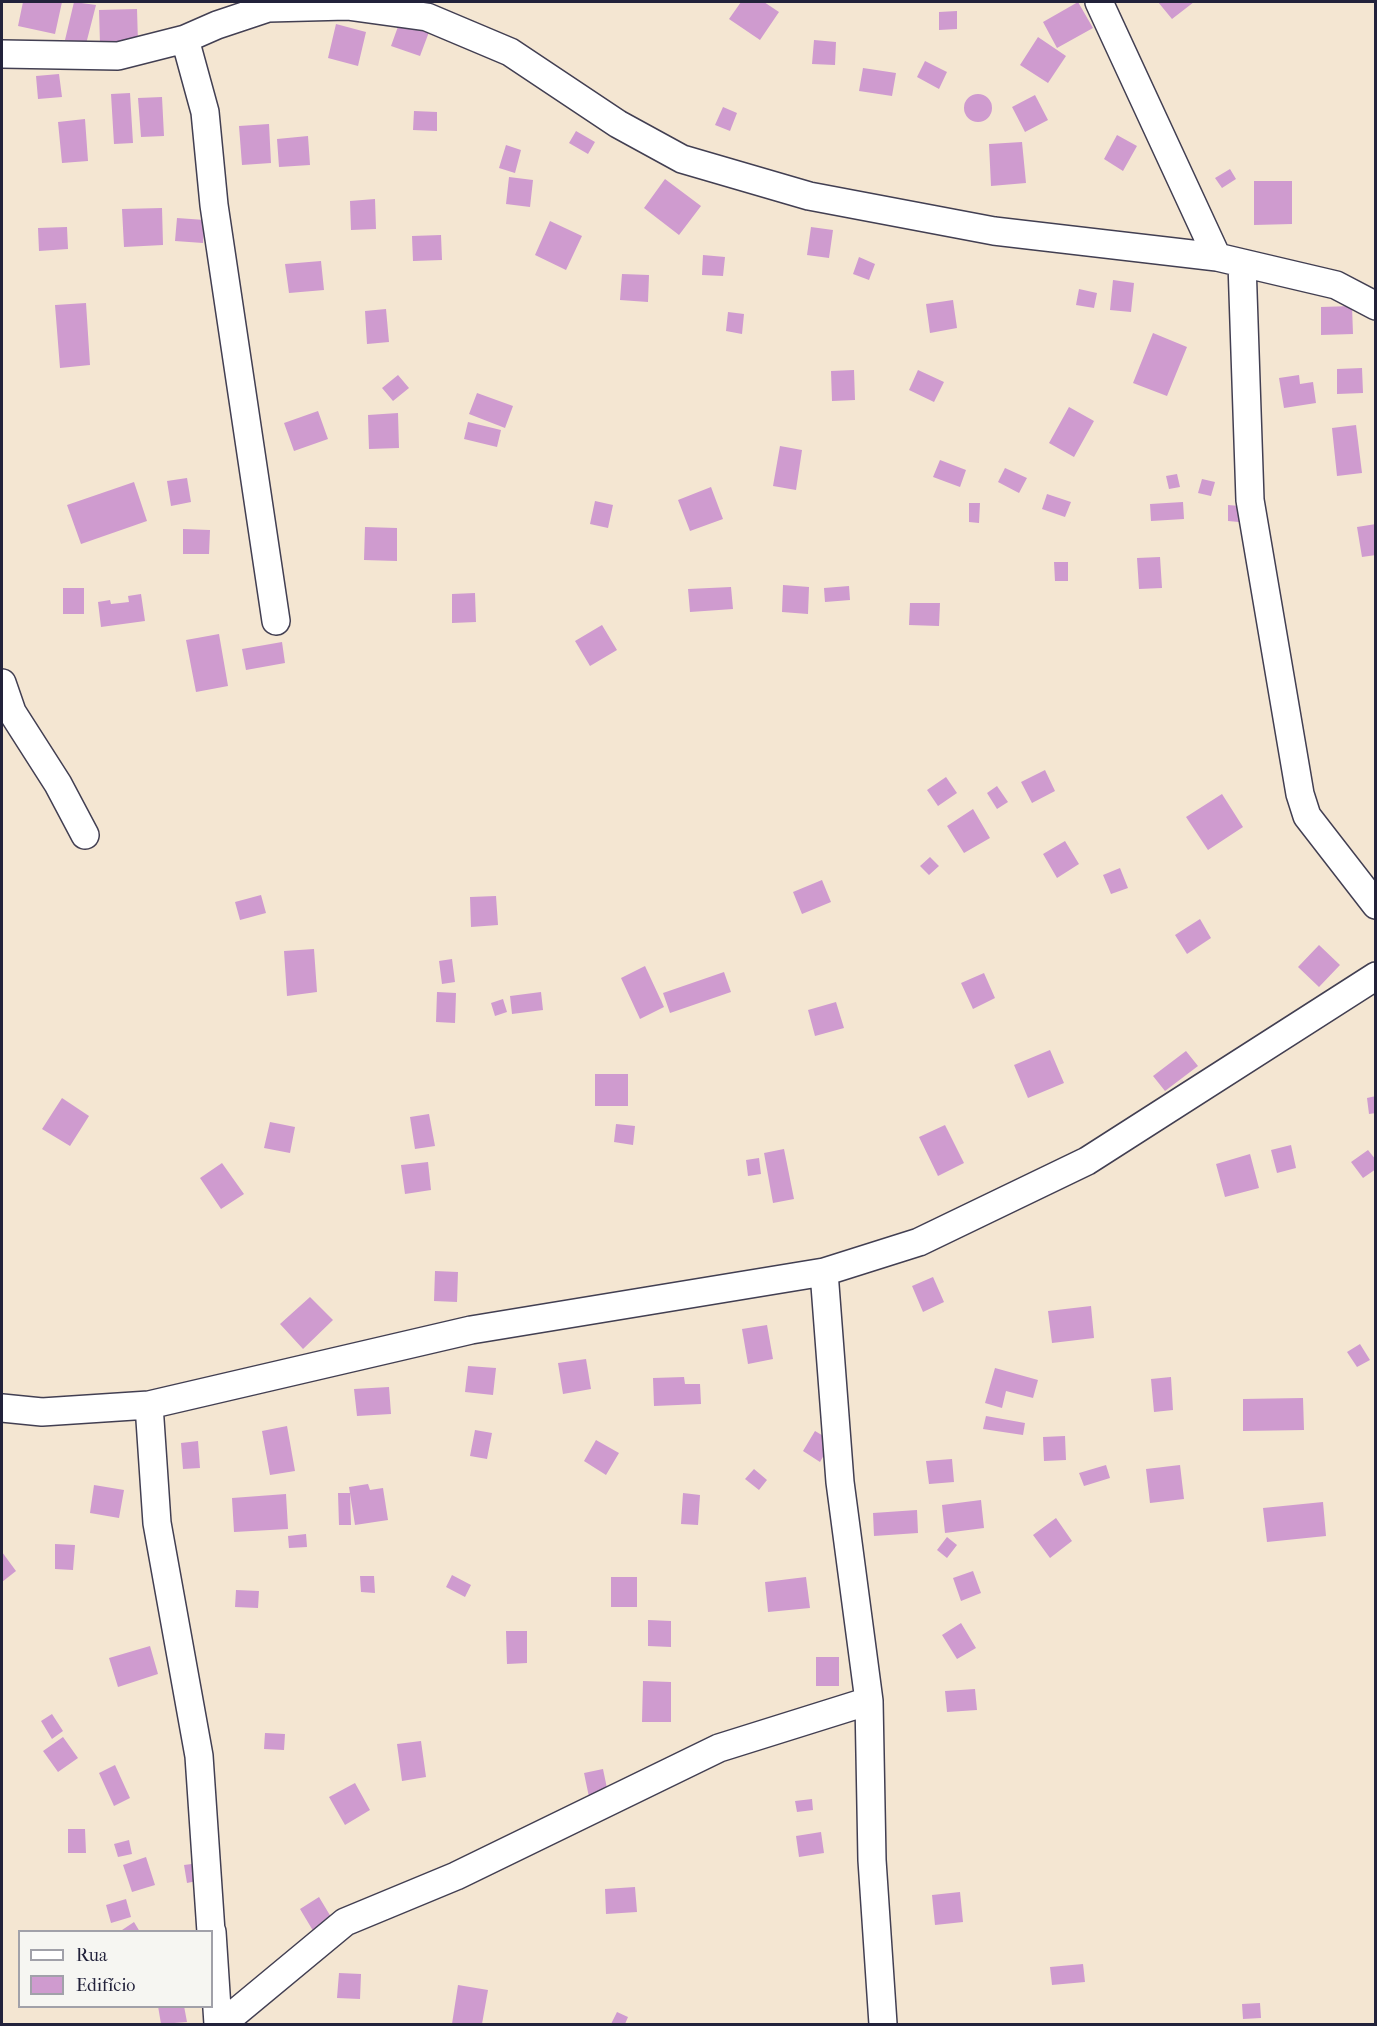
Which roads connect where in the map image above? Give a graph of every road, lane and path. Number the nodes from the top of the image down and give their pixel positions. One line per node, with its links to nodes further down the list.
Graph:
1 (1099, 2): 4 (street)
2 (185, 39): 3 (street); 4 (street); 6 (street)
3 (2, 54)
4 (1230, 260): 5 (street); 9 (street)
5 (1376, 306)
6 (276, 621)
7 (2, 684): 8 (street)
8 (85, 835)
9 (1376, 905)
10 (1376, 976): 11 (street)
11 (824, 1272): 12 (street); 14 (street)
12 (149, 1405): 13 (street); 15 (street)
13 (2, 1408)
14 (869, 1701): 17 (street); 18 (street)
15 (212, 1930)
16 (213, 1944): 17 (street)
17 (220, 2025)
18 (883, 2025)

